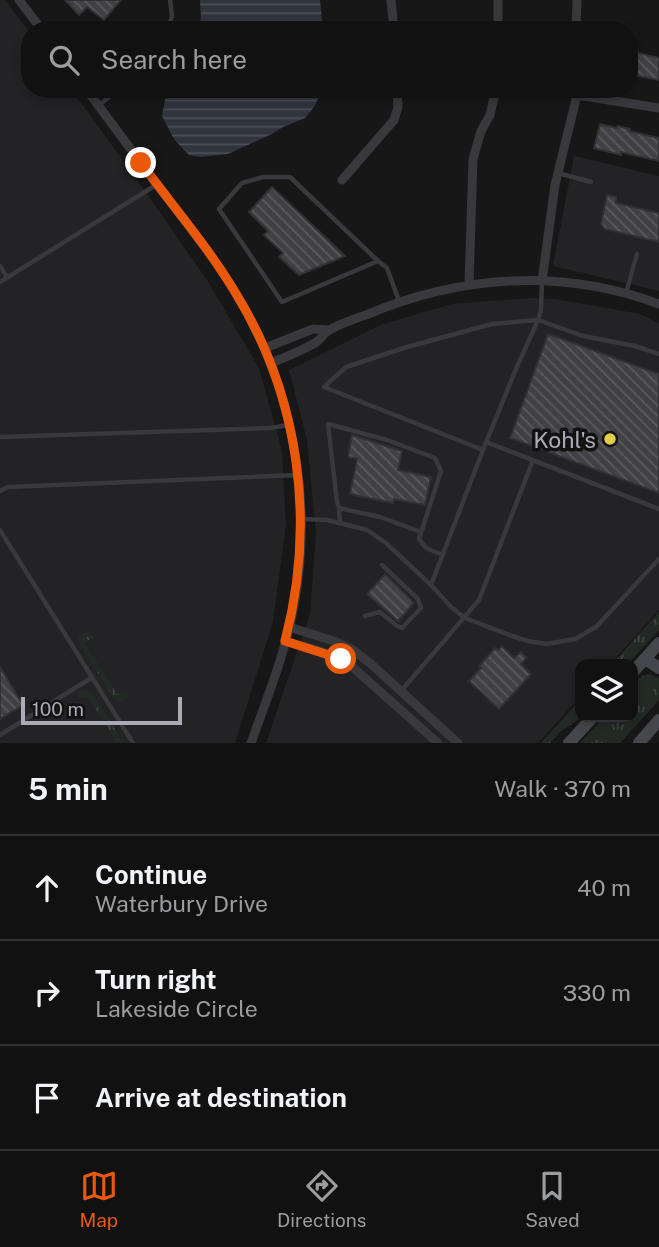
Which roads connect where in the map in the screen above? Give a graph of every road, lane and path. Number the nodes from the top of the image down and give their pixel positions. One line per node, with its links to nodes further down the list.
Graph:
1 (19, 0): 6 (street)
2 (170, 0): 7 (lane)
3 (391, 0): 8 (street)
4 (498, 0): 9 (street)
5 (577, 0): 10 (street)
6 (35, 21)
7 (171, 21)
8 (393, 21)
9 (498, 21)
10 (576, 21)
11 (92, 98): 17 (street)
12 (108, 98): 17 (lane)
13 (398, 98): 20 (street)
14 (494, 98): 29 (street)
15 (576, 98): 19 (street)
16 (608, 98): 18 (street)
17 (98, 106): 22 (street)
18 (659, 108)
19 (557, 173): 21 (lane); 27 (street)
20 (342, 180)
21 (591, 182)
22 (157, 185): 26 (lane); 35 (street)
23 (637, 254): 30 (lane)
24 (378, 261): 24 (lane); 31 (lane)
25 (0, 266): 26 (lane)
26 (7, 277): 28 (lane)
27 (542, 281): 29 (street); 30 (street); 33 (lane)
28 (0, 282)
29 (469, 284): 31 (street)
30 (626, 293): 32 (street)
31 (399, 302): 34 (street)
32 (659, 304)
33 (538, 320): 36 (lane); 40 (lane); 41 (lane)
34 (328, 330): 35 (street); 37 (street)
35 (265, 348): 37 (street)
36 (659, 354)
37 (271, 363): 38 (street)
38 (290, 424): 39 (lane); 43 (street)
39 (0, 437)
40 (486, 442): 41 (lane); 42 (lane)
41 (483, 450): 51 (lane)
42 (533, 460): 46 (lane); 56 (lane)
43 (299, 475): 44 (lane); 47 (street)
44 (0, 491)
45 (339, 508): 48 (lane); 50 (lane); 50 (lane)
46 (659, 509)
47 (301, 519): 48 (lane); 57 (street)
48 (340, 523): 54 (lane)
49 (0, 530): 63 (lane)
50 (421, 533): 51 (lane)
51 (443, 555): 54 (lane)
52 (659, 559): 56 (lane)
53 (382, 565): 55 (lane)
54 (431, 585): 56 (lane)
55 (365, 616)
56 (465, 618): 64 (lane)
57 (289, 627): 58 (street); 64 (street)
58 (285, 641): 69 (street); 70 (street)
59 (659, 643): 60 (main road)
60 (645, 659): 61 (main road); 62 (main road)
61 (638, 667)
62 (659, 668)
63 (91, 678): 67 (lane); 68 (lane)
64 (401, 691): 71 (street)
65 (659, 720): 73 (main road)
66 (588, 722): 72 (main road)
67 (0, 734)
68 (133, 743)
69 (251, 743)
70 (438, 743)
71 (458, 743)
72 (569, 743)
73 (639, 743)

